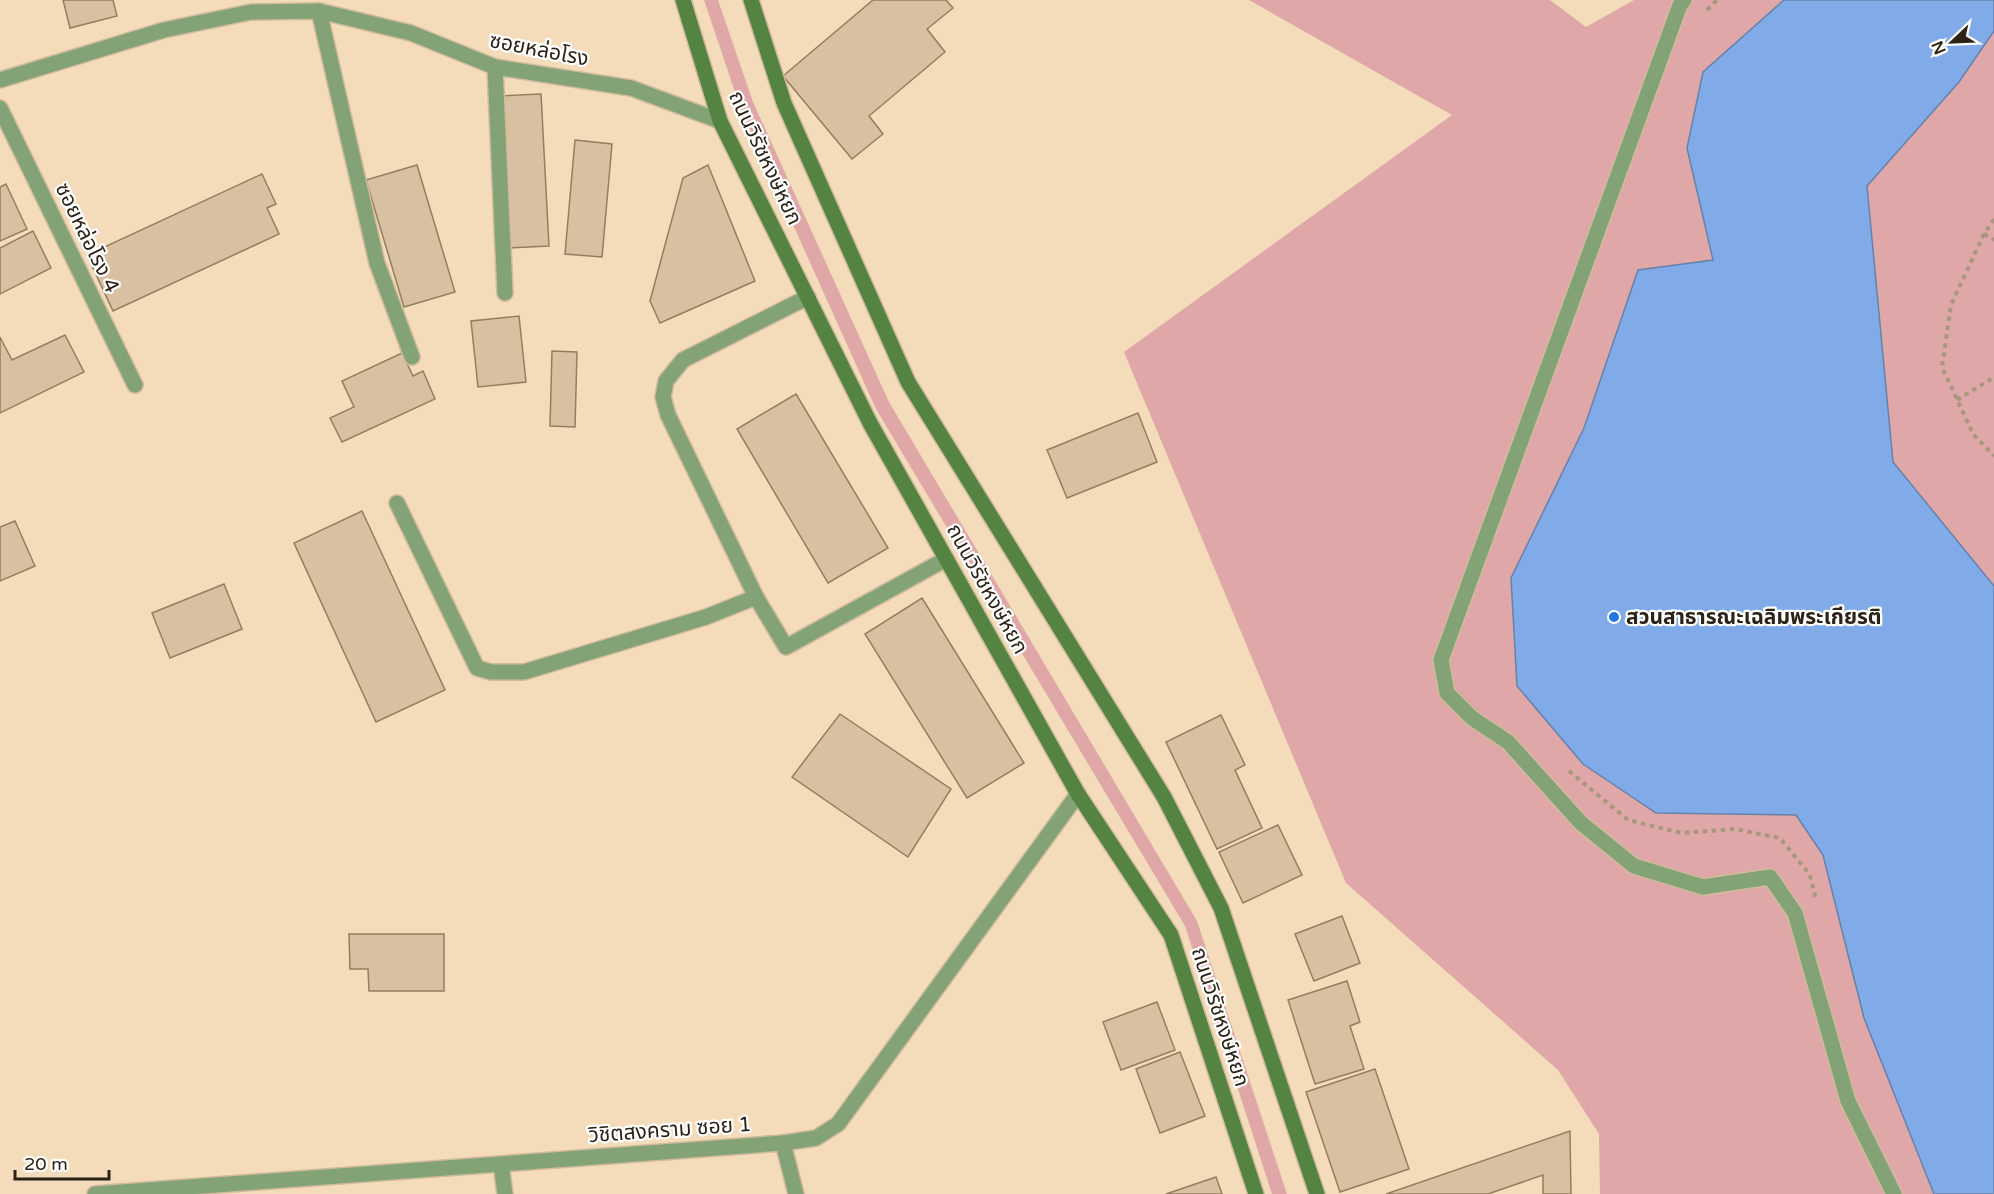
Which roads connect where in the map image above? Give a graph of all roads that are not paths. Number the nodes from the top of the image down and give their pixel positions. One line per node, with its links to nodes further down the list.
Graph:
1 (683, 0): 8 (main road, ถนนวิรัชหงษ์หยก)
2 (751, 0): 23 (main road, ถนนวิรัชหงษ์หยก)
3 (1684, 0): 24 (street)
4 (319, 11): 5 (street, ซอยหล่อโรง); 6 (street, ซอยหล่อโรง); 11 (street)
5 (495, 67): 8 (street, ซอยหล่อโรง); 9 (street)
6 (0, 80)
7 (0, 108): 12 (street, ซอยหล่อโรง 4)
8 (720, 121): 10 (main road, ถนนวิรัชหงษ์หยก)
9 (504, 293)
10 (808, 297): 14 (main road, ถนนวิรัชหงษ์หยก); 15 (street)
11 (412, 357)
12 (135, 385)
13 (397, 503): 15 (street)
14 (946, 559): 15 (street); 16 (main road, ถนนวิรัชหงษ์หยก)
15 (756, 597)
16 (1078, 795): 17 (street, วิชิตสงคราม ซอย 1); 22 (main road, ถนนวิรัชหงษ์หยก)
17 (783, 1143): 18 (street, วิชิตสงคราม ซอย 1); 21 (street)
18 (501, 1164): 19 (street, วิชิตสงคราม ซอย 1); 20 (street)
19 (95, 1194)
20 (504, 1194)
21 (796, 1194)
22 (1256, 1194)
23 (1317, 1194)
24 (1894, 1194)

